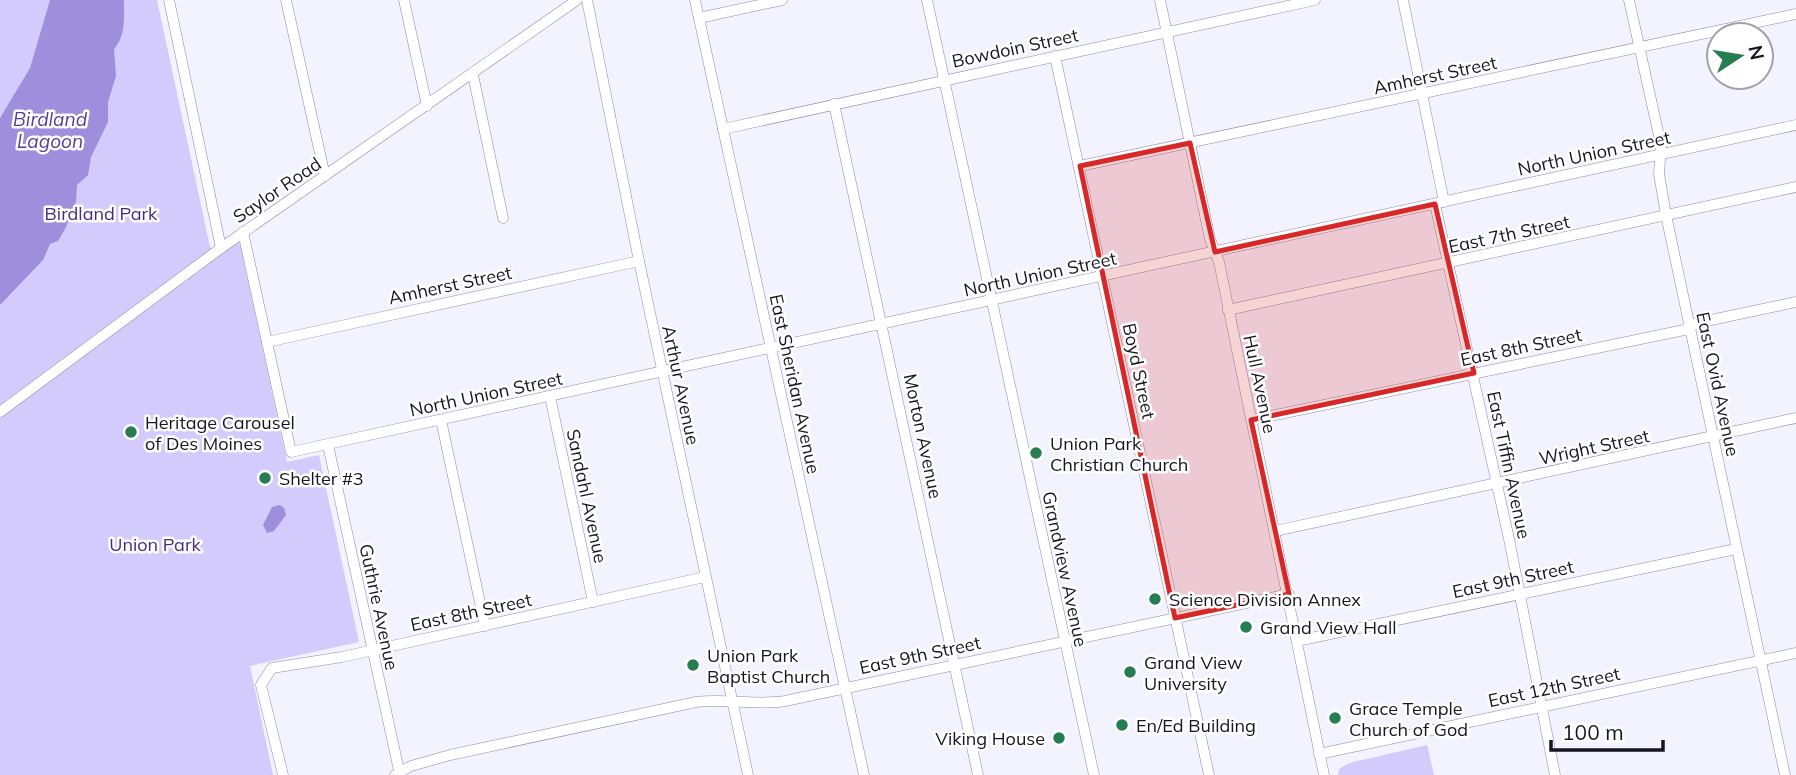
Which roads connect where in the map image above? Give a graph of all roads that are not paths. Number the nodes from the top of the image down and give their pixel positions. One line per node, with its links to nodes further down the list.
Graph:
1 (169, 0): 34 (street)
2 (286, 0): 28 (street)
3 (404, 0): 22 (street)
4 (577, 0): 18 (street, Saylor Road)
5 (587, 0): 36 (street, Arthur Avenue)
6 (695, 0): 14 (street, East Sheridan Avenue)
7 (782, 0): 14 (street)
8 (927, 0): 19 (street, Grandview Avenue)
9 (1160, 0): 15 (street, Hull Avenue)
10 (1315, 0): 15 (street, Bowdoin Street)
11 (1403, 0): 20 (street, East Tiffin Avenue)
12 (1629, 0): 16 (street, East Ovid Avenue)
13 (1796, 14): 16 (street, Amherst Street)
14 (699, 18): 24 (street, East Sheridan Avenue)
15 (1167, 31): 17 (street, Bowdoin Street); 25 (street, Hull Avenue)
16 (1639, 48): 20 (street, Amherst Street); 26 (street, East Ovid Avenue)
17 (1055, 56): 19 (street, Bowdoin Street); 27 (street, Boyd Street)
18 (473, 75): 22 (street, Saylor Road); 32 (street)
19 (945, 79): 21 (street, Bowdoin Street); 39 (street, Grandview Avenue)
20 (1421, 94): 25 (street, Amherst Street); 30 (street, East Tiffin Avenue)
21 (834, 104): 24 (street, Bowdoin Street); 42 (street, Morton Avenue)
22 (427, 106): 28 (street, Saylor Road)
23 (1796, 125): 26 (street, North Union Street)
24 (723, 129): 45 (street, East Sheridan Avenue)
25 (1190, 142): 27 (street, Amherst Street); 35 (street, Hull Avenue)
26 (1659, 156): 30 (street, North Union Street); 31 (street, East Ovid Avenue)
27 (1080, 166): 38 (street, Boyd Street)
28 (325, 176): 33 (street, Saylor Road)
29 (1796, 187): 31 (street, East 7th Street)
30 (1440, 203): 35 (street, North Union Street); 37 (street, East Tiffin Avenue)
31 (1666, 215): 37 (street, East 7th Street); 43 (street, East Ovid Avenue)
32 (503, 218)
33 (243, 232): 34 (street, Saylor Road); 44 (street)
34 (221, 248): 49 (street, Saylor Road)
35 (1215, 252): 38 (street, North Union Street); 41 (street, Hull Avenue)
36 (639, 261): 44 (street, Amherst Street); 46 (street, Arthur Avenue)
37 (1448, 264): 41 (street, East 7th Street); 47 (street, East Tiffin Avenue)
38 (1103, 276): 39 (street, North Union Street); 62 (street, Boyd Street)
39 (990, 301): 42 (street, North Union Street); 64 (street, Grandview Avenue)
40 (1796, 302): 43 (street, East 8th Street)
41 (1228, 310): 52 (street, Hull Avenue)
42 (883, 324): 45 (street, North Union Street); 69 (street, Morton Avenue)
43 (1690, 327): 47 (street, East 8th Street); 53 (street, East Ovid Avenue)
44 (267, 342): 54 (street, North Union Street)
45 (772, 349): 46 (street, North Union Street); 70 (street, East Sheridan Avenue)
46 (663, 372): 48 (street, North Union Street); 58 (street, Arthur Avenue)
47 (1474, 373): 52 (street, East 8th Street); 55 (street, East Tiffin Avenue)
48 (550, 396): 51 (street, North Union Street); 61 (street, Sandahl Avenue)
49 (0, 412)
50 (1796, 418): 53 (street, Wright Street)
51 (441, 420): 54 (street, North Union Street); 63 (street)
52 (1251, 420): 56 (street, Hull Avenue)
53 (1713, 436): 55 (street, Wright Street); 57 (street, East Ovid Avenue)
54 (328, 445): 66 (street, Guthrie Avenue)
55 (1497, 484): 56 (street, Wright Street); 60 (street, East Tiffin Avenue)
56 (1275, 531): 59 (street, Hull Avenue)
57 (1736, 549): 60 (street, East 9th Street); 68 (street, East Ovid Avenue)
58 (705, 577): 61 (street, East 8th Street); 71 (street, Arthur Avenue)
59 (1289, 594): 62 (street, East 9th Street); 65 (street, Hull Avenue)
60 (1519, 594): 65 (street, East 9th Street); 72 (street, East Tiffin Avenue)
61 (593, 602): 63 (street, East 8th Street)
62 (1175, 618): 64 (street, East 9th Street); 80 (street, Boyd Street)
63 (485, 626): 66 (street, East 8th Street)
64 (1065, 641): 69 (street, East 9th Street); 79 (street, Grandview Avenue)
65 (1297, 641): 73 (street, Hull Avenue)
66 (372, 649): 74 (street, Guthrie Avenue); 75 (street, East 8th Street)
67 (1796, 653): 68 (street, East 12th Street)
68 (1760, 661): 72 (street, East 12th Street); 83 (street, East Ovid Avenue)
69 (955, 664): 70 (street, East 9th Street); 78 (street, Morton Avenue)
70 (845, 687): 71 (street, East 9th Street); 77 (street, East Sheridan Avenue)
71 (732, 700): 74 (street, East 9th Street); 76 (street, Arthur Avenue)
72 (1540, 706): 73 (street, East 12th Street); 82 (street, East Tiffin Avenue)
73 (1319, 754): 81 (street, Hull Avenue)
74 (398, 774)
75 (283, 775)
76 (748, 775)
77 (864, 775)
78 (978, 775)
79 (1094, 775)
80 (1209, 775)
81 (1324, 775)
82 (1555, 775)
83 (1785, 775)

